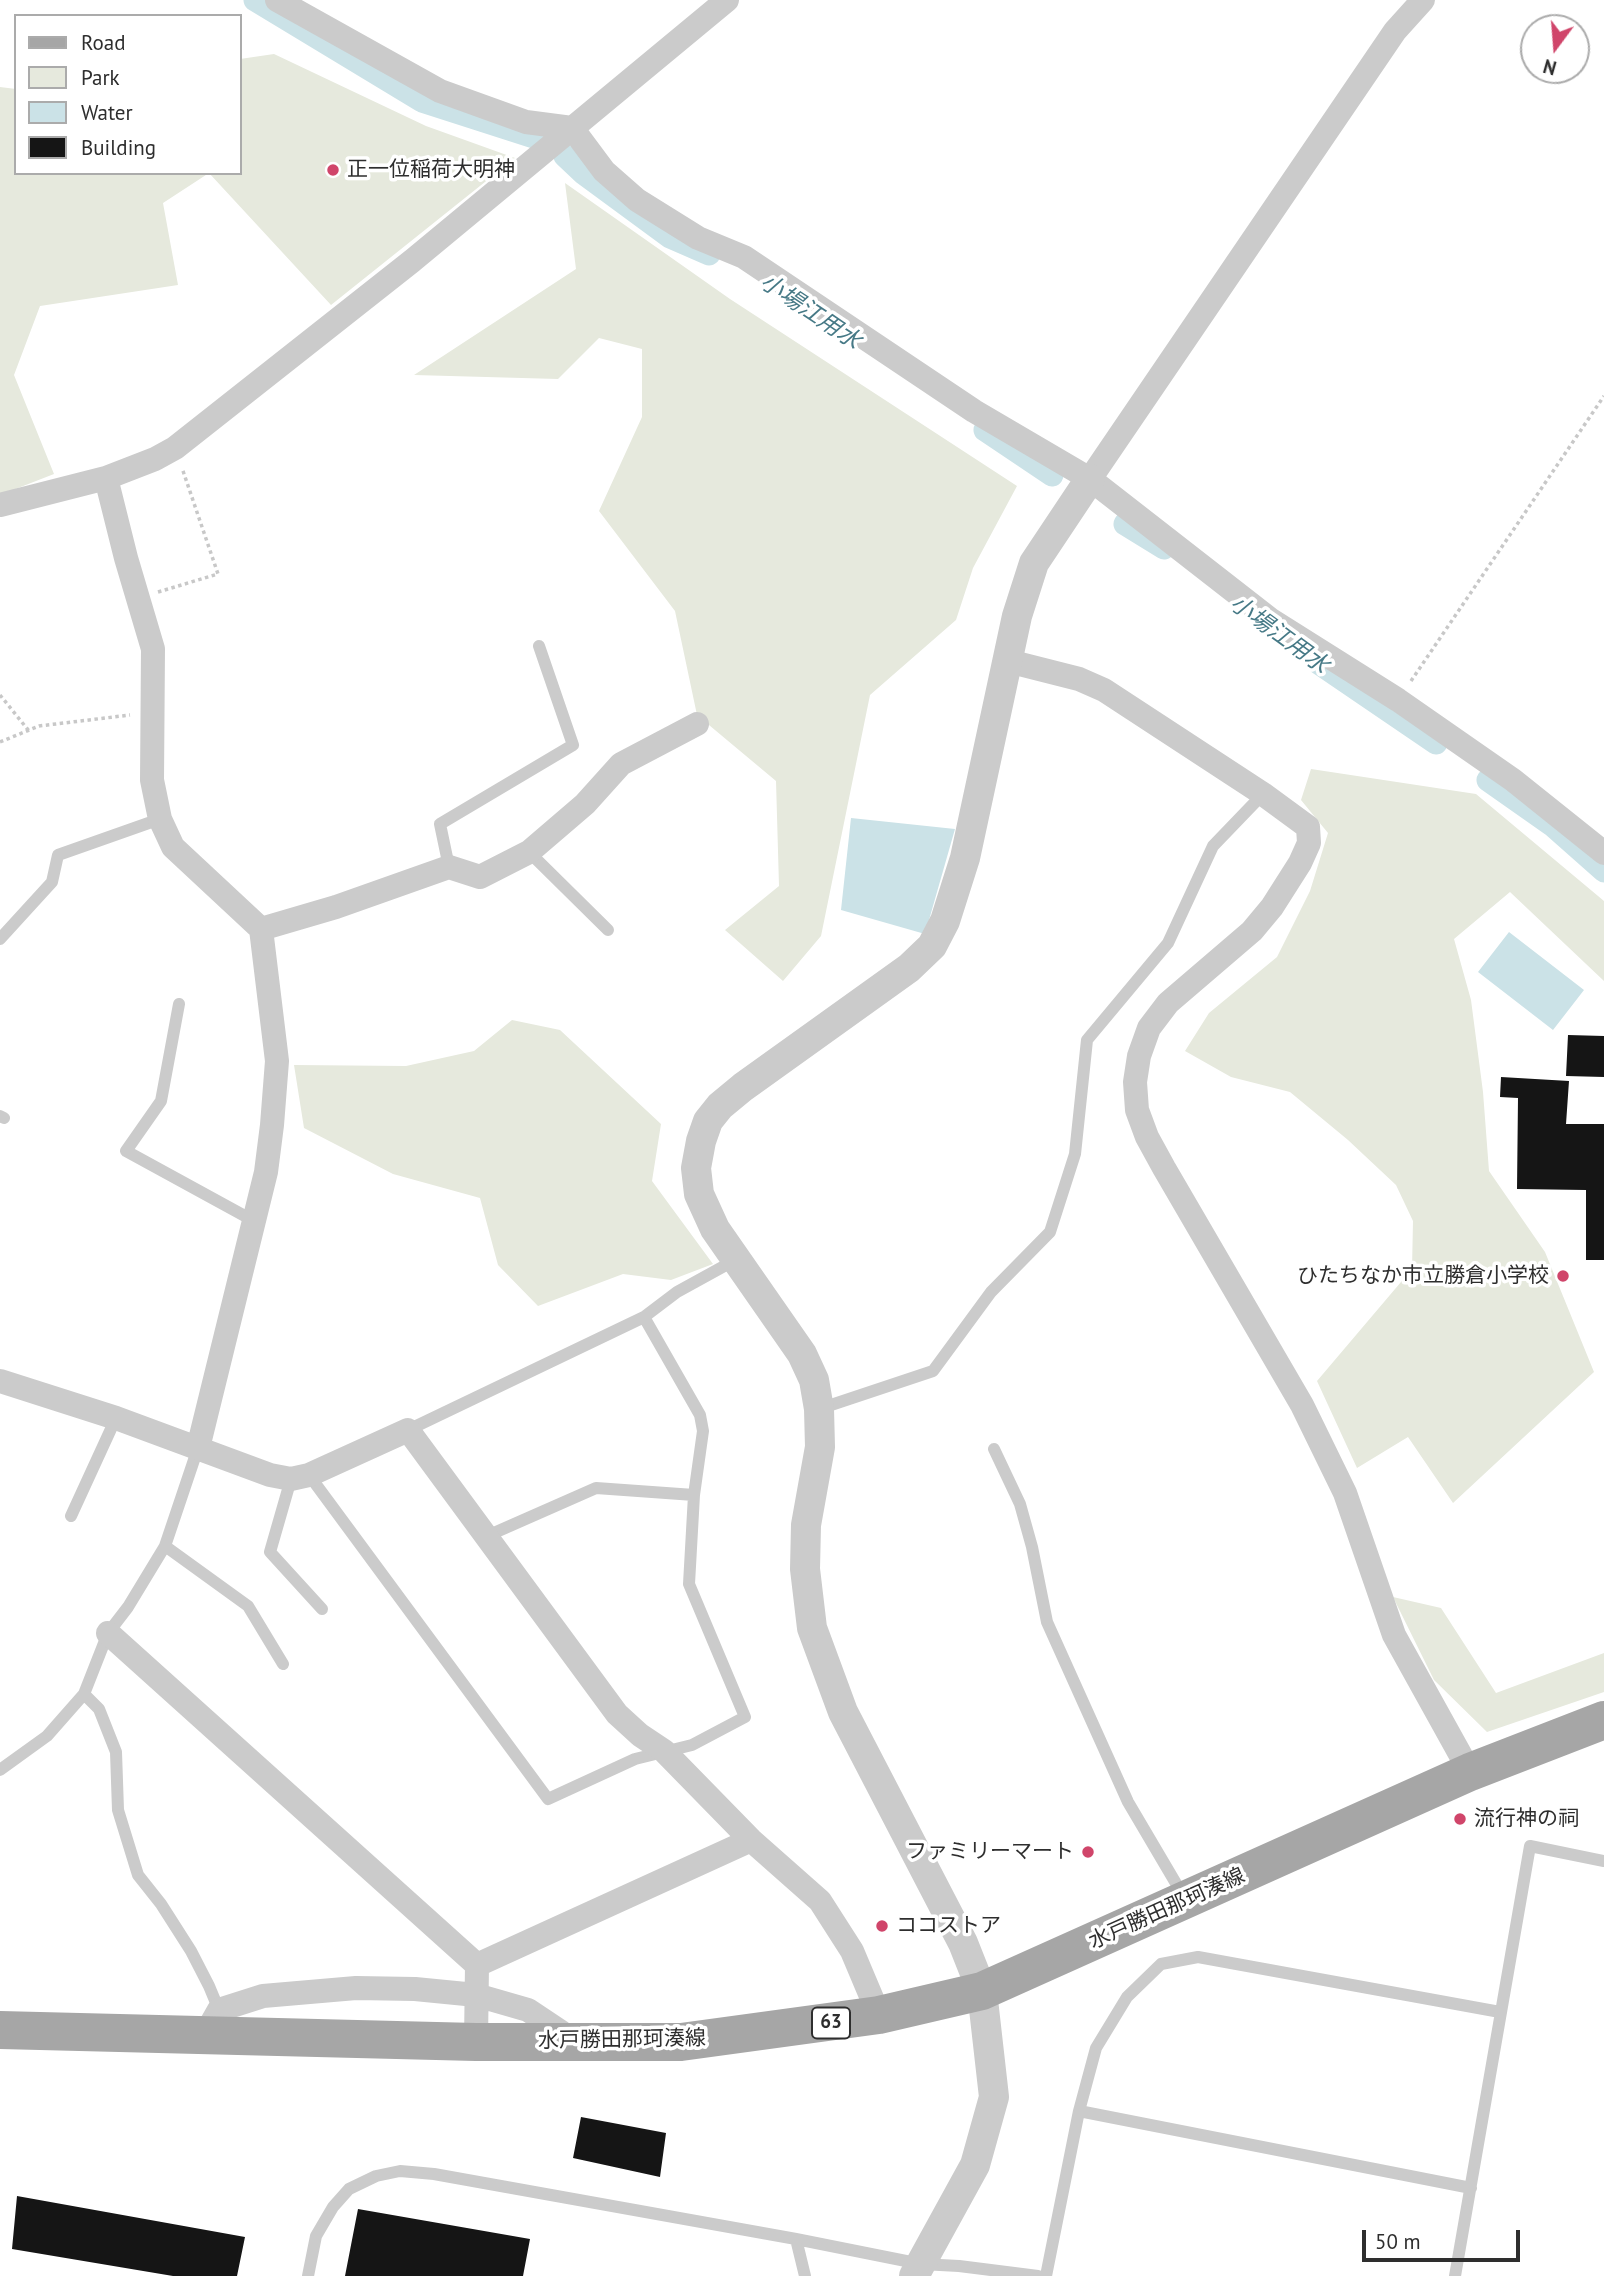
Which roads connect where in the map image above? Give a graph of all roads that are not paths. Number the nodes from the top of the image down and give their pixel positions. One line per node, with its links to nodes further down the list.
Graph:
1 (277, 0): 4 (street)
2 (727, 0): 4 (street)
3 (1423, 0): 6 (street)
4 (572, 128): 5 (street); 6 (street)
5 (106, 478): 7 (street); 12 (street)
6 (1090, 479): 9 (street); 14 (street)
7 (0, 505)
8 (539, 646): 15 (lane)
9 (1007, 661): 11 (street); 21 (street)
10 (697, 724): 13 (street)
11 (1263, 794): 24 (lane); 41 (street)
12 (160, 820): 16 (street); 18 (lane)
13 (529, 852): 15 (street); 17 (lane)
14 (1604, 853)
15 (449, 867): 16 (street)
16 (261, 929): 20 (street)
17 (608, 930)
18 (0, 939)
19 (179, 1004): 20 (lane)
20 (254, 1221): 27 (street)
21 (737, 1259): 22 (lane); 24 (street)
22 (644, 1317): 26 (lane); 30 (lane)
23 (0, 1381): 25 (street)
24 (819, 1409): 46 (street)
25 (116, 1418): 27 (street); 31 (lane)
26 (408, 1430): 29 (street); 32 (street)
27 (198, 1448): 29 (street); 33 (lane)
28 (994, 1449): 44 (lane)
29 (300, 1477): 34 (lane); 39 (lane)
30 (694, 1496): 32 (lane); 39 (lane)
31 (71, 1516)
32 (487, 1536): 39 (street)
33 (165, 1546): 35 (lane); 36 (lane)
34 (322, 1609)
35 (108, 1633): 37 (lane); 45 (street)
36 (283, 1664)
37 (84, 1693): 40 (lane); 50 (lane)
38 (1604, 1720): 41 (main road, 水戸勝田那珂湊線 / 63)
39 (664, 1751): 42 (street)
40 (0, 1770)
41 (1470, 1772): 44 (main road, 水戸勝田那珂湊線 / 63)
42 (751, 1840): 45 (street); 49 (street)
43 (1604, 1861): 48 (lane)
44 (1186, 1901): 46 (main road, 水戸勝田那珂湊線 / 63)
45 (477, 1965): 47 (street)
46 (982, 1991): 49 (main road, 水戸勝田那珂湊線 / 63); 57 (street)
47 (476, 1995): 50 (street); 52 (street); 53 (street)
48 (1500, 2012): 54 (lane); 55 (lane)
49 (878, 2015): 53 (main road, 水戸勝田那珂湊線 / 63)
50 (212, 2022): 51 (main road, 水戸勝田那珂湊線 / 63); 52 (main road, 水戸勝田那珂湊線 / 63)
51 (0, 2029)
52 (476, 2042): 53 (main road, 水戸勝田那珂湊線 / 63)
53 (571, 2042)
54 (1079, 2111): 55 (lane); 61 (lane)
55 (1471, 2188): 62 (lane)
56 (796, 2239): 57 (lane); 58 (lane); 59 (lane)
57 (918, 2270): 60 (lane)
58 (307, 2276)
59 (805, 2276)
60 (1038, 2276)
61 (1046, 2276)
62 (1455, 2276)

